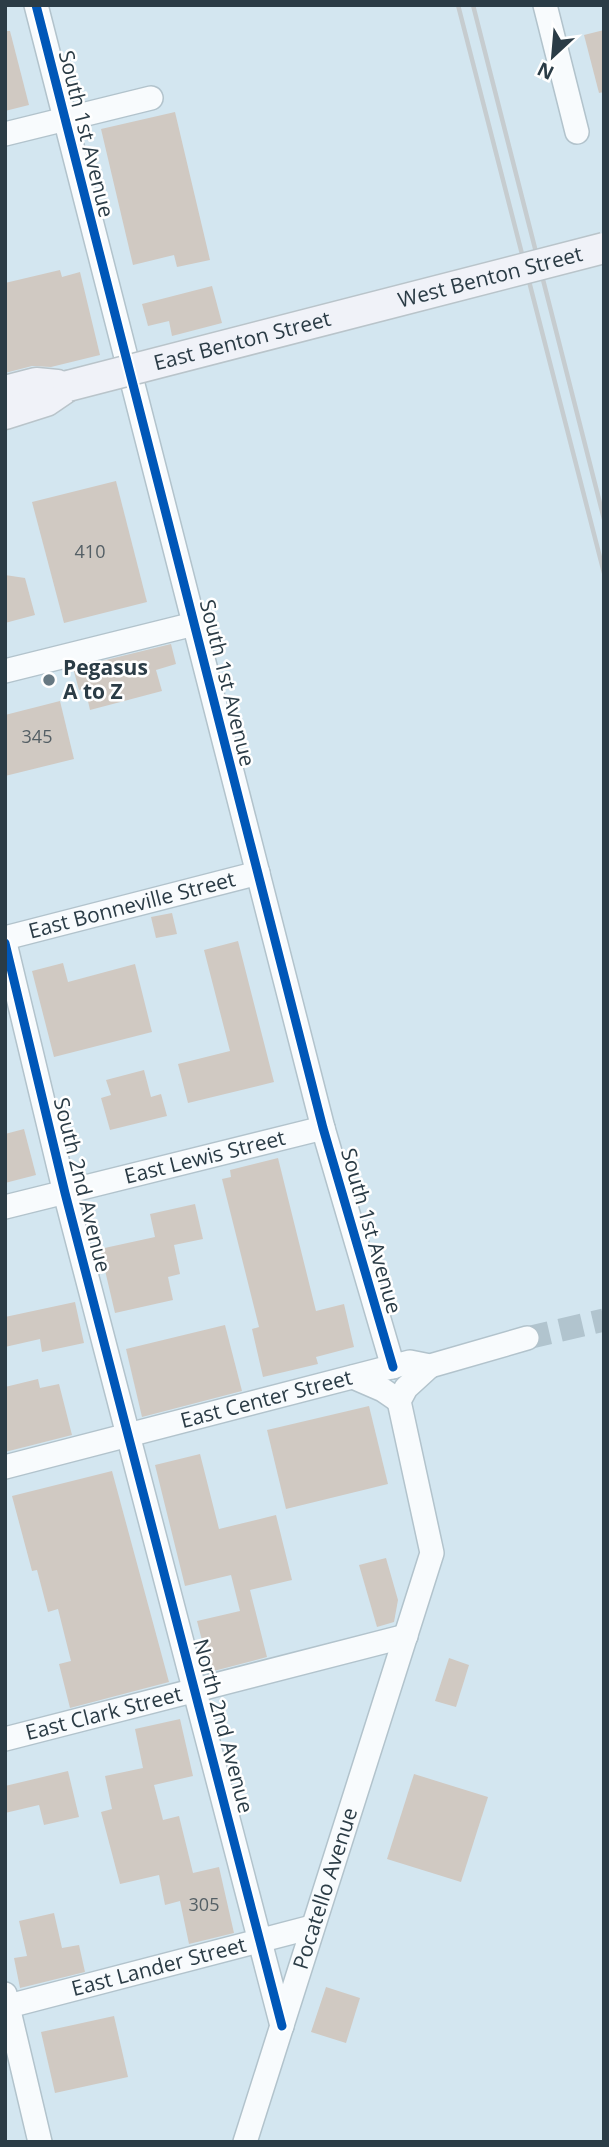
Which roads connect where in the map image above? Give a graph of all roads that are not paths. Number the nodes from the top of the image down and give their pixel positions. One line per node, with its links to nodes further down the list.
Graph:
1 (36, 5): 4 (street, South 1st Avenue)
2 (545, 5): 5 (street)
3 (150, 98): 4 (street)
4 (64, 120): 6 (street); 12 (street, South 1st Avenue)
5 (577, 132)
6 (5, 134)
7 (604, 248): 8 (main road, West Benton Street, bridge)
8 (375, 306): 9 (main road, East Benton Street, bridge)
9 (68, 386): 10 (main road, East Benton Street); 11 (main road, East Benton Street)
10 (5, 391)
11 (5, 414)
12 (194, 624): 13 (street); 14 (street, South 1st Avenue)
13 (5, 671)
14 (258, 873): 15 (street, East Bonneville Street); 16 (street, South 1st Avenue)
15 (5, 940): 17 (street, South 2nd Avenue)
16 (323, 1128): 17 (street, East Lewis Street); 21 (street, South 1st Avenue)
17 (65, 1193): 18 (street, East Lewis Street); 24 (street, South 2nd Avenue)
18 (5, 1208)
19 (527, 1338): 20 (street, East Center Street)
20 (430, 1366): 21 (street, East Center Street); 23 (street)
21 (393, 1367): 22 (street, East Center Street)
22 (353, 1377): 23 (street); 24 (street, East Center Street)
23 (399, 1401): 26 (street, Pocatello Avenue)
24 (129, 1435): 25 (street, East Center Street); 27 (street, North 2nd Avenue)
25 (5, 1467)
26 (406, 1636): 27 (street, East Clark Street); 29 (street, Pocatello Avenue)
27 (196, 1690): 28 (street, East Clark Street); 30 (street, North 2nd Avenue)
28 (5, 1739)
29 (313, 1927): 30 (street, East Lander Street); 32 (street, Pocatello Avenue)
30 (261, 1940): 31 (street, East Lander Street); 32 (street, North 2nd Avenue)
31 (6, 2002): 33 (street)
32 (282, 2026): 34 (street, Pocatello Avenue)
33 (40, 2142)
34 (245, 2142)

